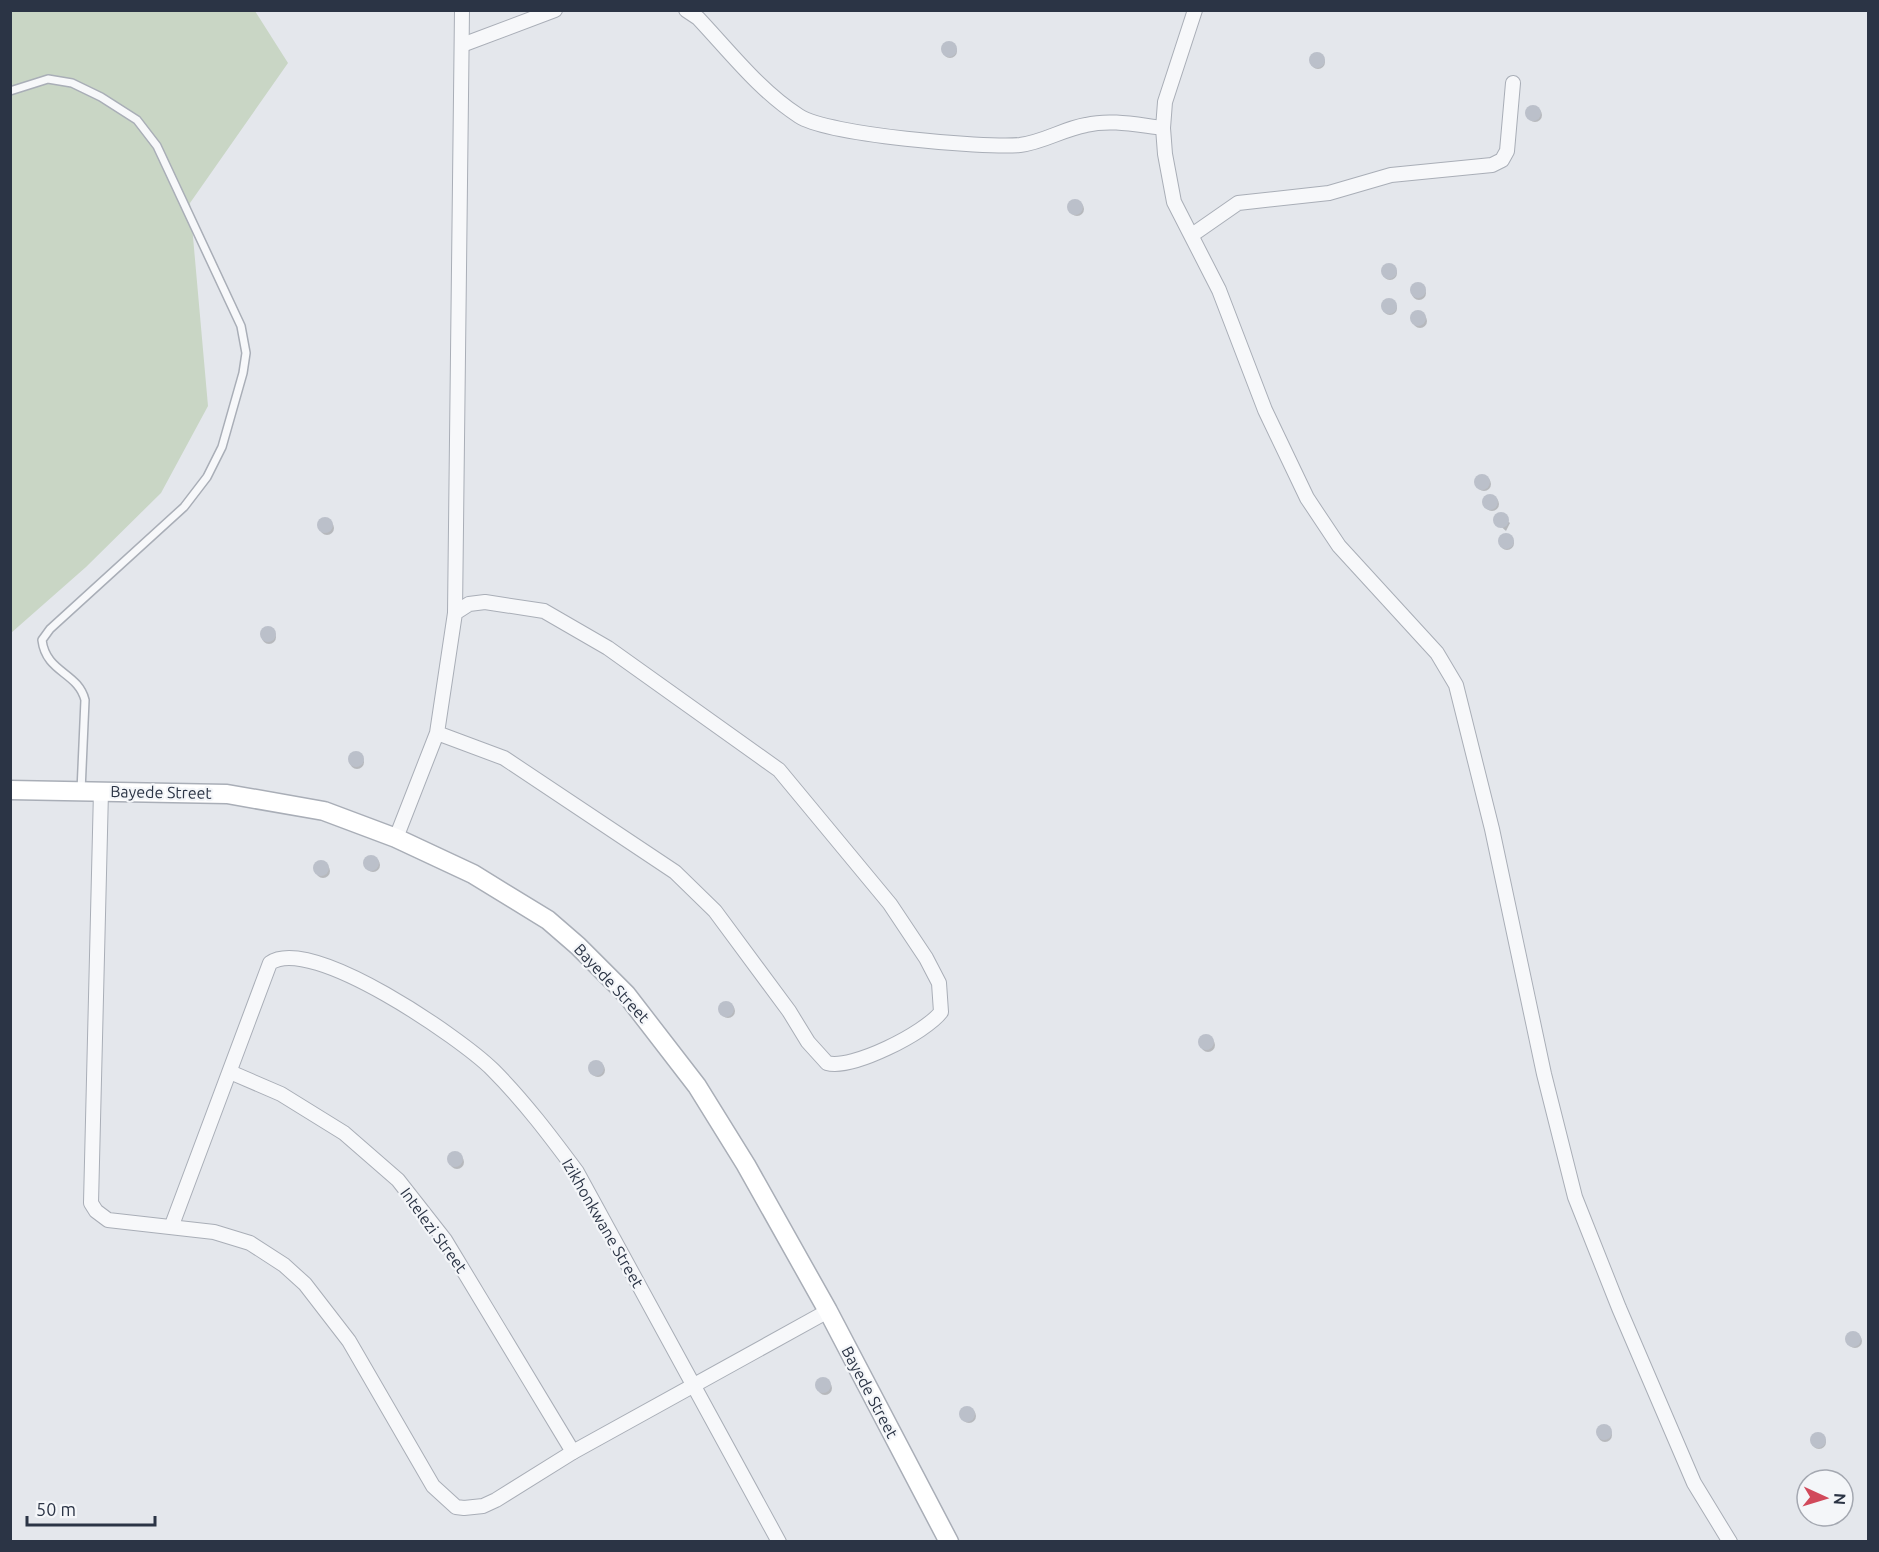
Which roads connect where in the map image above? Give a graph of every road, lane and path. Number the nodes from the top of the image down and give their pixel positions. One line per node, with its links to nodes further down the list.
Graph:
1 (462, 10): 5 (street)
2 (555, 10): 5 (street)
3 (686, 10): 8 (street)
4 (1195, 10): 8 (street)
5 (462, 45): 10 (street)
6 (1513, 83): 9 (street)
7 (10, 91): 13 (lane)
8 (1163, 128): 9 (street)
9 (1192, 235): 23 (street)
10 (455, 613): 11 (street); 11 (street)
11 (437, 733): 15 (street)
12 (10, 790): 13 (street, Bayede Street)
13 (81, 791): 14 (street, Bayede Street)
14 (101, 791): 15 (street, Bayede Street); 17 (street)
15 (396, 838): 18 (street, Bayede Street)
16 (230, 1072): 17 (street); 19 (street, Izikhonkwane Street); 20 (street, Intelezi Street)
17 (172, 1225): 20 (street)
18 (828, 1311): 19 (street); 22 (street, Bayede Street)
19 (693, 1386): 20 (street); 21 (street, Izikhonkwane Street)
20 (573, 1452)
21 (779, 1542)
22 (949, 1542)
23 (1730, 1542)

